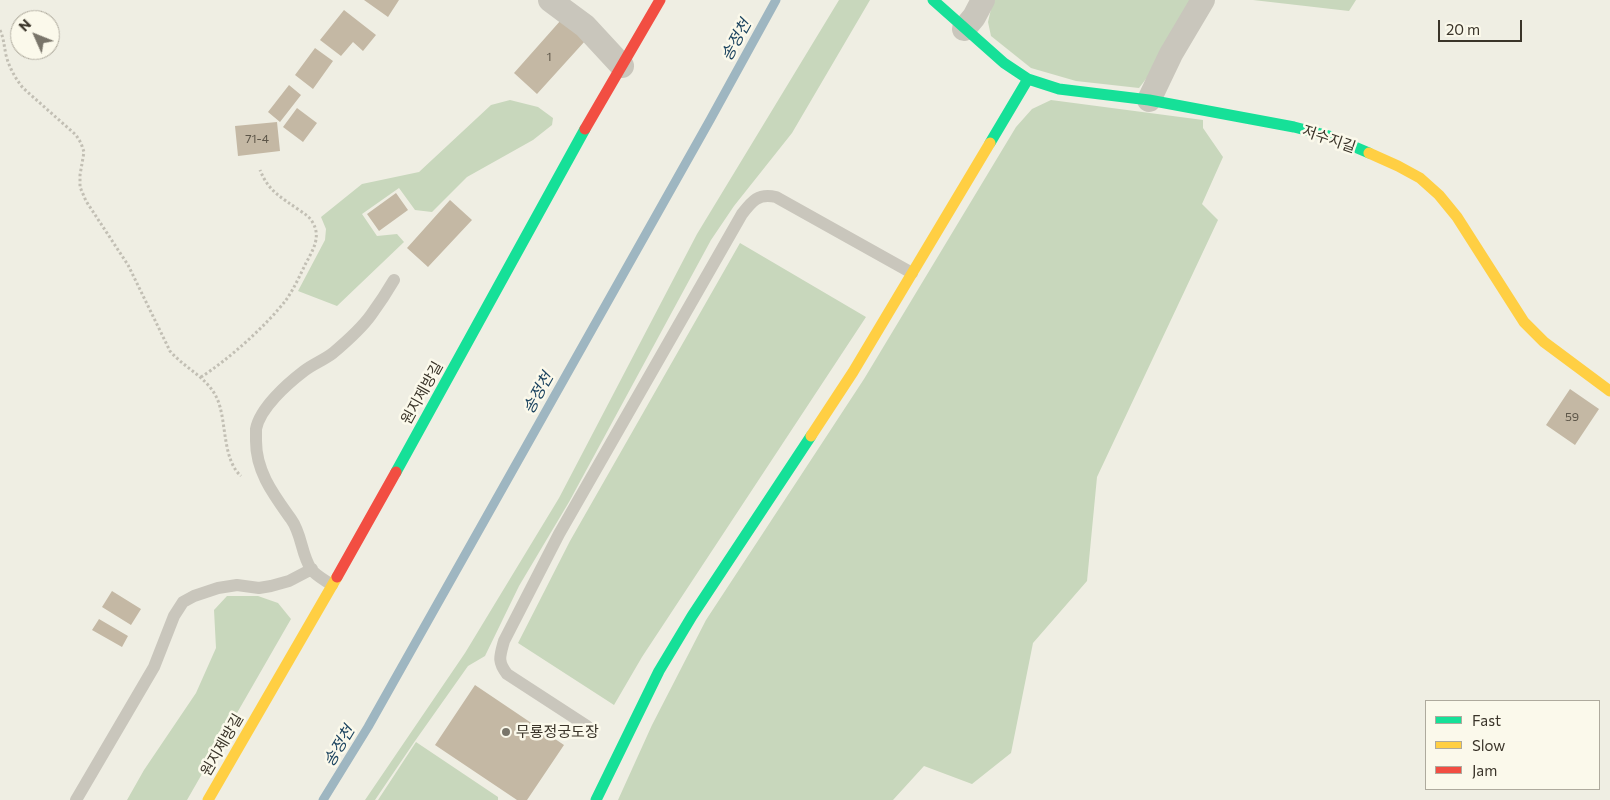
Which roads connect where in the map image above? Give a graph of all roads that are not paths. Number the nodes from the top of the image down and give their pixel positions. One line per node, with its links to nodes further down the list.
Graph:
1 (550, 0): 7 (street)
2 (660, 0): 7 (street, 원지제방길)
3 (933, 0): 6 (street, 저수지길)
4 (983, 0): 6 (street)
5 (1203, 0): 9 (street)
6 (964, 29): 8 (street, 저수지길)
7 (622, 66): 14 (street, 원지제방길)
8 (1028, 79): 9 (street, 저수지길); 10 (street)
9 (1149, 100): 12 (street, 저수지길)
10 (912, 274): 15 (lane); 18 (street)
11 (394, 280): 13 (lane)
12 (1610, 391)
13 (312, 569): 14 (lane); 16 (lane)
14 (332, 584): 17 (street, 원지제방길)
15 (587, 726)
16 (76, 800)
17 (208, 800)
18 (596, 800)

